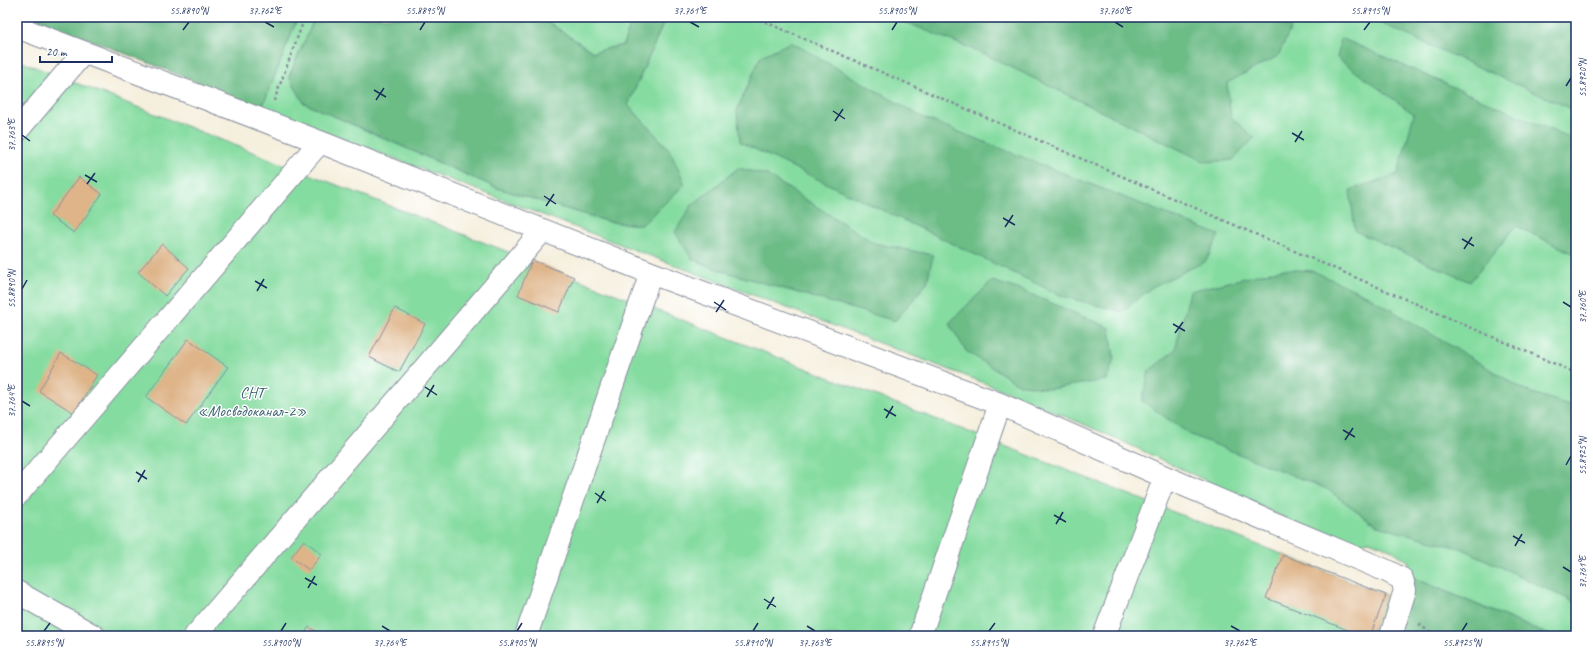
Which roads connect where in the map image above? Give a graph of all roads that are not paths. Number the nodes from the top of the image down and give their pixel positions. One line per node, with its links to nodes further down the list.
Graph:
1 (17, 27): 2 (street)
2 (83, 53): 3 (street); 4 (street)
3 (17, 131)
4 (320, 142): 5 (street); 9 (street)
5 (543, 230): 6 (street); 12 (street)
6 (651, 273): 7 (street); 13 (street)
7 (1000, 404): 8 (street); 14 (street)
8 (1165, 477): 15 (street); 16 (street)
9 (17, 495)
10 (17, 592): 11 (street)
11 (94, 636)
12 (195, 636)
13 (526, 636)
14 (920, 636)
15 (1104, 636)
16 (1391, 636)

